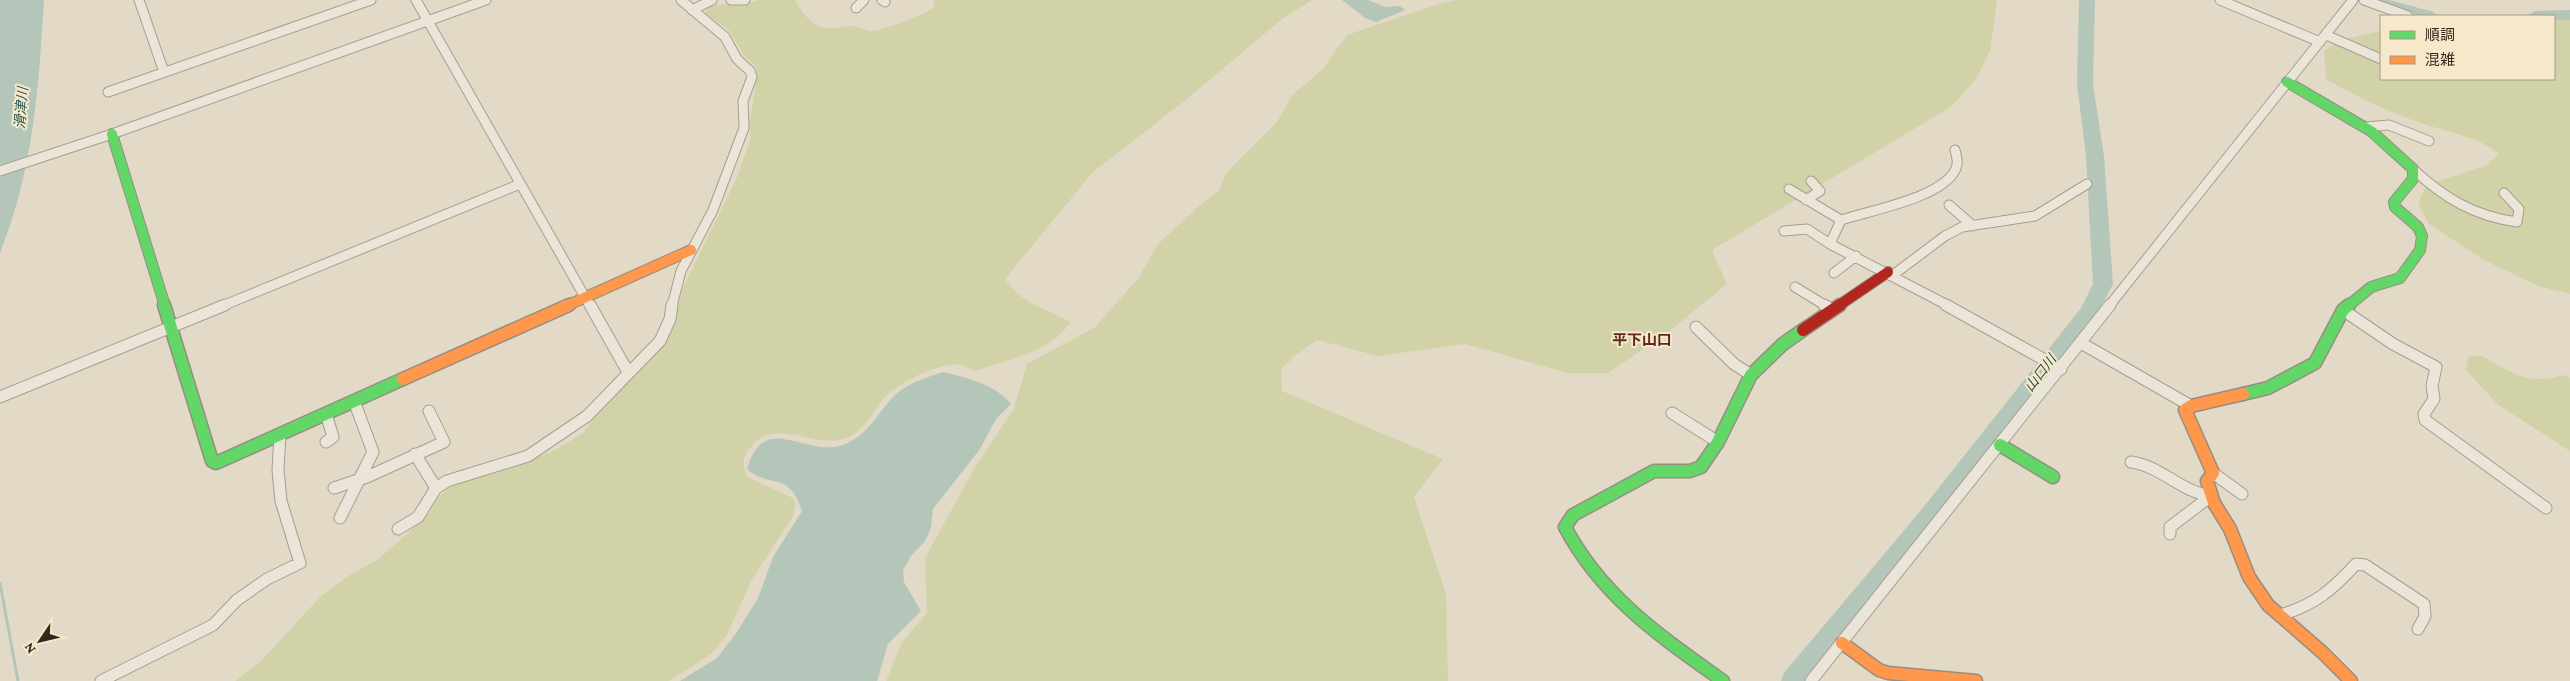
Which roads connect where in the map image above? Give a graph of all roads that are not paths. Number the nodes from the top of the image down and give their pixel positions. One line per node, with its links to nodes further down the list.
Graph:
1 (139, 0): 19 (street)
2 (371, 0): 19 (street)
3 (416, 0): 16 (street)
4 (486, 0): 16 (street)
5 (681, 0): 14 (street)
6 (712, 0): 14 (street)
7 (731, 0): 8 (street)
8 (745, 0)
9 (864, 0): 13 (street)
10 (2220, 0): 17 (street)
11 (2353, 0): 17 (street)
12 (2364, 0): 15 (street)
13 (856, 8)
14 (692, 10): 39 (street)
15 (2405, 15)
16 (428, 21): 23 (street); 29 (street)
17 (2323, 38): 18 (street); 20 (street)
18 (2380, 59)
19 (164, 72): 21 (street)
20 (2287, 82): 22 (street); 49 (street)
21 (108, 92)
22 (2365, 127): 24 (street); 26 (street)
23 (112, 134): 27 (street); 47 (street)
24 (2429, 141)
25 (1955, 150): 35 (street)
26 (2413, 170): 32 (street); 46 (street)
27 (0, 172)
28 (1811, 181): 33 (street)
29 (520, 184): 44 (street); 47 (street)
30 (2087, 184): 36 (street)
31 (1789, 189): 33 (street)
32 (2504, 193)
33 (1806, 200): 35 (street)
34 (1949, 205): 36 (street)
35 (1841, 220): 38 (street)
36 (1973, 226): 42 (street)
37 (1784, 231): 38 (street)
38 (1830, 244): 40 (street)
39 (691, 250): 44 (street); 51 (street)
40 (1856, 256): 41 (street); 42 (street)
41 (1834, 273)
42 (1891, 273): 45 (street); 50 (street)
43 (1795, 287): 45 (street)
44 (585, 298): 51 (street); 54 (street)
45 (1834, 310): 52 (street)
46 (2343, 310): 55 (street); 72 (street)
47 (171, 327): 53 (street); 59 (street)
48 (1696, 327): 52 (street)
49 (2081, 343): 50 (street); 55 (street)
50 (2059, 368): 62 (street)
51 (628, 372): 69 (street)
52 (1751, 376): 61 (street)
53 (0, 397)
54 (354, 401): 58 (street); 67 (street)
55 (2191, 406): 65 (street)
56 (430, 411): 63 (street)
57 (1672, 413): 61 (street)
58 (326, 414): 59 (street); 60 (street)
59 (280, 434): 79 (street)
60 (326, 442)
61 (1718, 442): 80 (street)
62 (2000, 445): 66 (street); 78 (street)
63 (416, 454): 67 (street); 69 (street)
64 (2131, 462): 71 (street)
65 (2213, 473): 70 (street); 71 (street)
66 (2053, 477)
67 (361, 478): 68 (street); 73 (street)
68 (334, 488)
69 (436, 488): 74 (street)
70 (2242, 494)
71 (2211, 496): 75 (street); 76 (street)
72 (2546, 508)
73 (340, 518)
74 (398, 529)
75 (2170, 534)
76 (2280, 615): 77 (street); 83 (street)
77 (2418, 629)
78 (1842, 643): 81 (street); 82 (street)
79 (101, 681)
80 (1723, 681)
81 (1811, 681)
82 (1976, 681)
83 (2351, 681)

